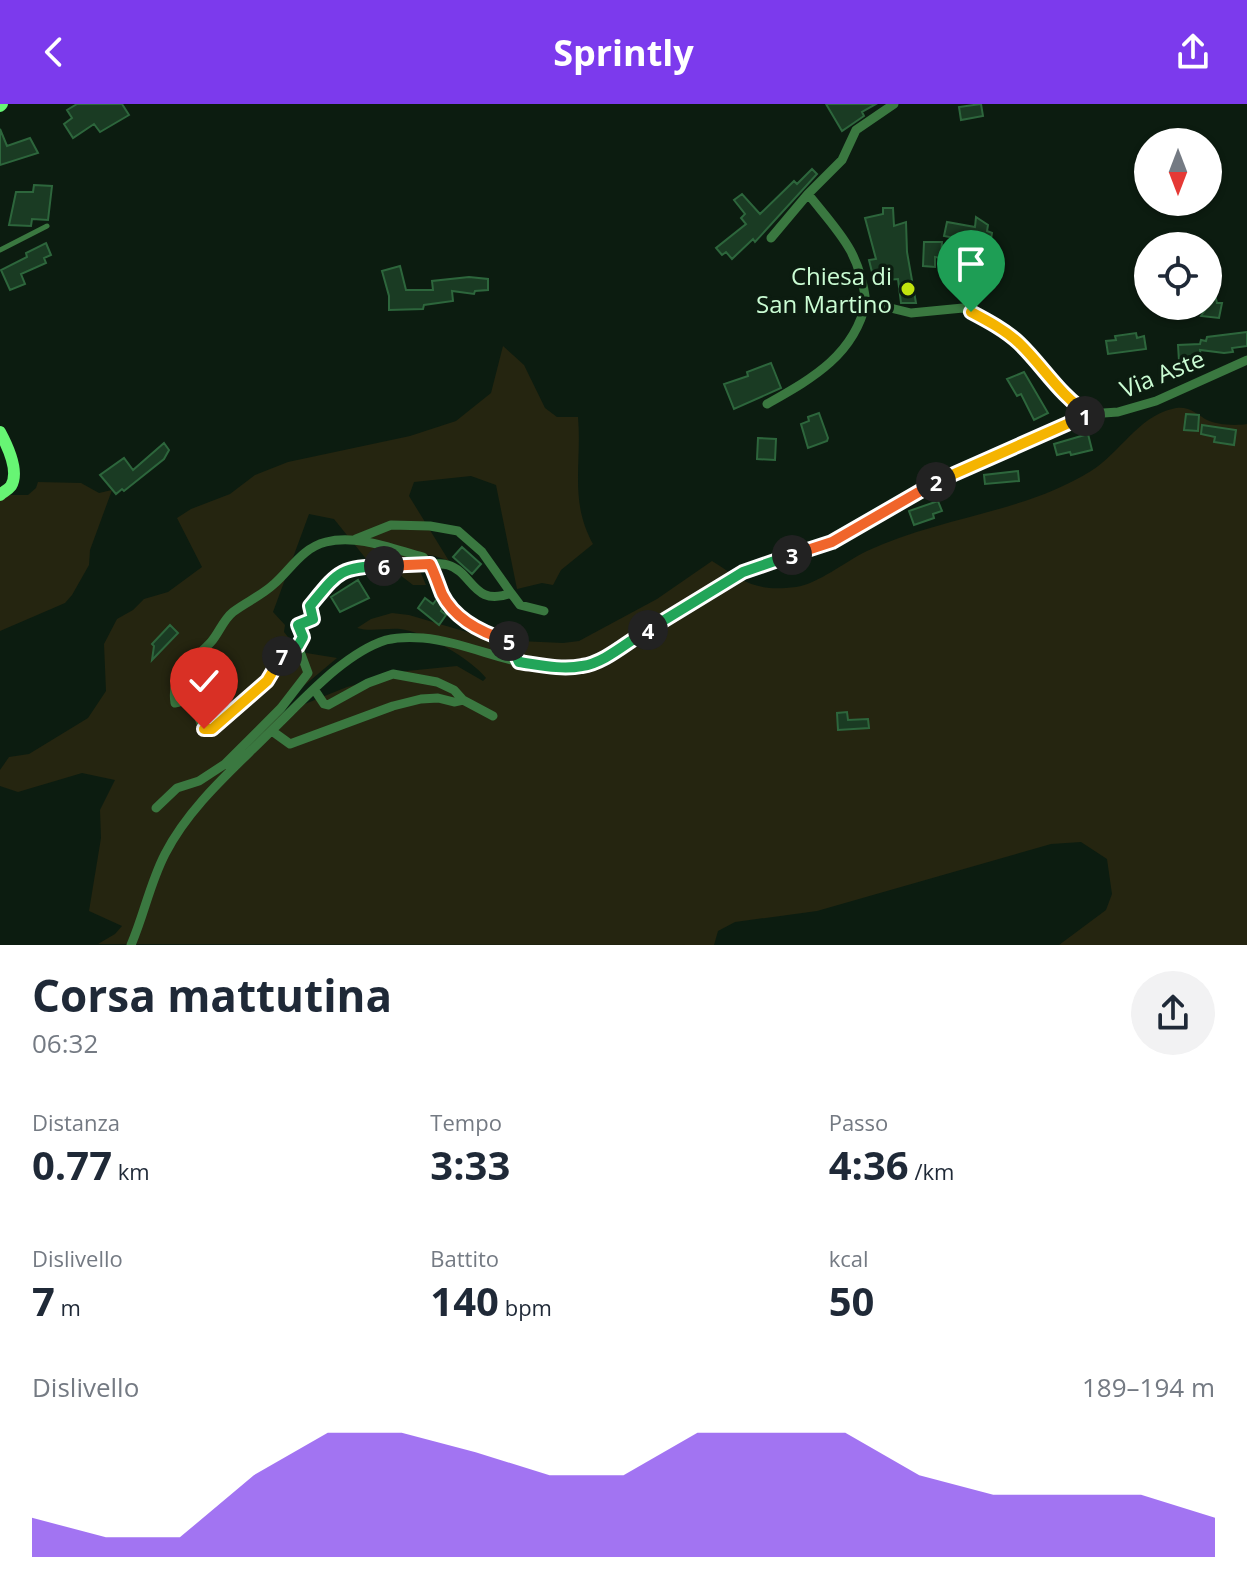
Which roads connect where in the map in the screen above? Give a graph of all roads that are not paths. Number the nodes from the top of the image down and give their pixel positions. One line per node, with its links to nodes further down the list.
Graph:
1 (894, 104): 2 (street)
2 (808, 194): 4 (street); 6 (street)
3 (47, 226): 5 (lane)
4 (771, 238)
5 (0, 250)
6 (866, 302): 8 (street); 9 (street)
7 (1247, 360): 9 (street, Via Aste)
8 (767, 404)
9 (1089, 414): 17 (street, Via Aste)
10 (0, 432): 11 (street)
11 (0, 495)
12 (356, 539): 13 (street); 14 (street); 16 (street)
13 (430, 564): 14 (street); 16 (street); 17 (street)
14 (511, 593): 15 (street)
15 (544, 611)
16 (298, 646): 22 (street)
17 (519, 662): 18 (street, Via Aste)
18 (314, 689): 19 (street); 21 (street, Via Aste)
19 (463, 700): 20 (street); 21 (street)
20 (493, 716)
21 (272, 731): 23 (street, Via Aste)
22 (156, 808)
23 (131, 945)

